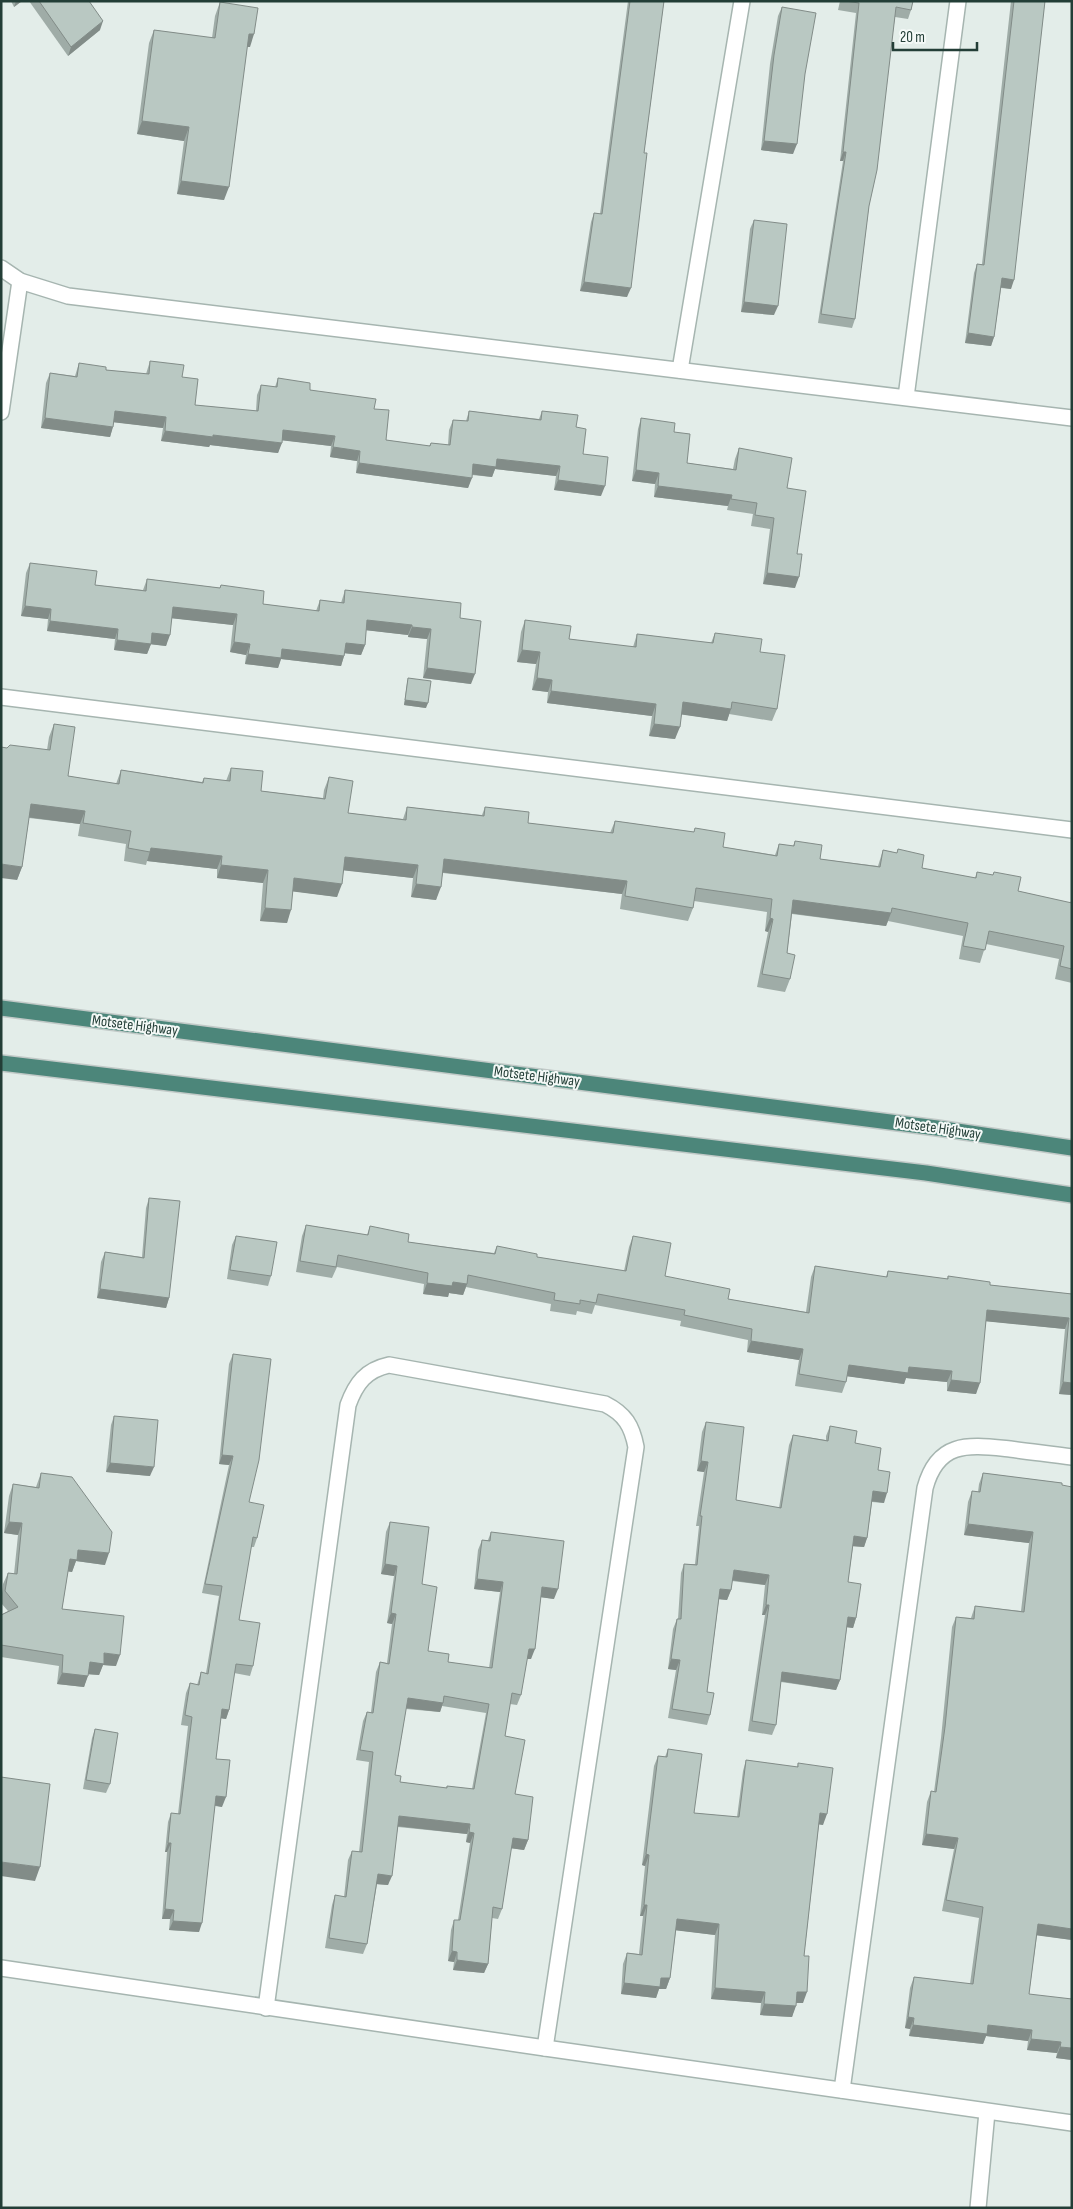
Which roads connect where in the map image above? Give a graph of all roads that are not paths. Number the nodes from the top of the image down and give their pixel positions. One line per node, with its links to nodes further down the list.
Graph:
1 (742, 1): 5 (street)
2 (958, 1): 6 (street)
3 (1, 268): 4 (street)
4 (20, 281): 5 (street); 7 (street)
5 (680, 370): 6 (street)
6 (906, 398): 8 (street)
7 (1, 412)
8 (1072, 418)
9 (1, 697): 10 (street)
10 (1072, 830)
11 (1, 1008): 13 (highway, Motsete Highway)
12 (1, 1063): 14 (highway)
13 (1072, 1148)
14 (1072, 1194)
15 (1072, 1457): 19 (street)
16 (1, 1968): 17 (street)
17 (266, 2008): 18 (street); 18 (street)
18 (545, 2048): 19 (street)
19 (842, 2090): 20 (street)
20 (987, 2112): 21 (street); 22 (street)
21 (1072, 2123)
22 (978, 2208)

